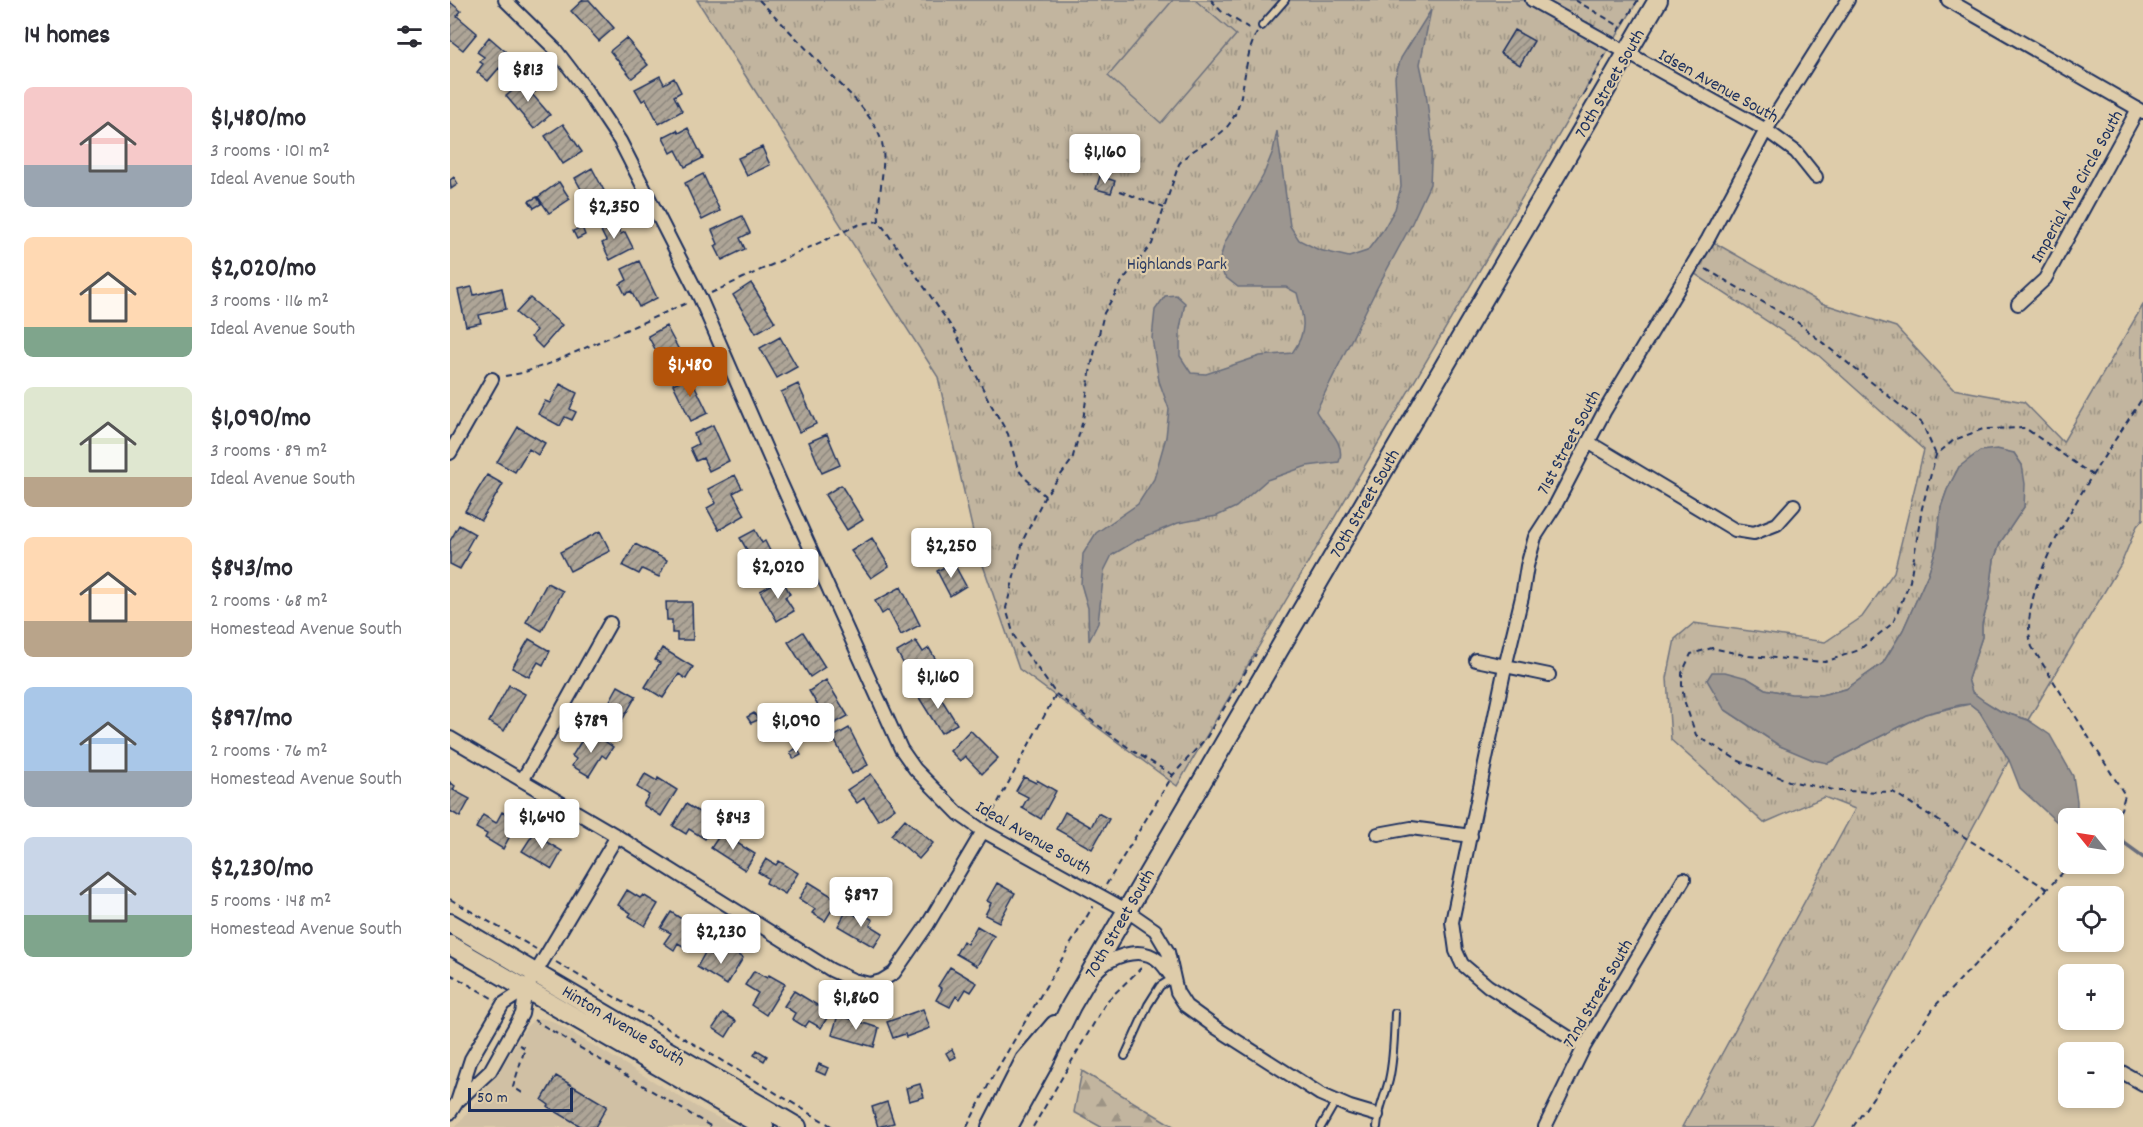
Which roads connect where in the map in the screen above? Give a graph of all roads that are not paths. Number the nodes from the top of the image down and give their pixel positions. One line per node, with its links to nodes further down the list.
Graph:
1 (505, 0): 23 (street, Ideal Avenue South)
2 (1285, 0): 7 (lane)
3 (1532, 0): 8 (street, Idsen Avenue South)
4 (1658, 0): 8 (main road, 70th Street South)
5 (1848, 0): 10 (street, 71st Street South)
6 (1948, 0): 9 (street)
7 (1262, 26)
8 (1627, 54): 10 (street, Idsen Avenue South); 28 (main road, 70th Street South)
9 (2141, 110): 12 (street, Imperial Ave Circle South)
10 (1766, 130): 11 (street, Idsen Avenue South); 14 (street, 71st Street South)
11 (1816, 177)
12 (2018, 304)
13 (492, 378): 15 (street)
14 (1588, 442): 16 (street); 19 (street, 71st Street South)
15 (450, 453)
16 (1794, 505)
17 (610, 623): 22 (street)
18 (1476, 660): 19 (street)
19 (1505, 667): 20 (street); 26 (street, 71st Street South)
20 (1548, 675)
21 (450, 738): 22 (street)
22 (523, 779): 25 (street)
23 (983, 831): 25 (street); 28 (street, Ideal Avenue South)
24 (1378, 834): 26 (street)
25 (617, 836): 31 (street)
26 (1471, 836): 37 (street, 71st Street South)
27 (1684, 879): 37 (street, 72nd Street South)
28 (1126, 910): 32 (street, Ideal Avenue South); 33 (main road, 70th Street South)
29 (450, 923): 31 (main road, Hinton Avenue South)
30 (450, 945): 34 (main road, Hinton Avenue South)
31 (536, 972): 34 (street); 45 (main road, Hinton Avenue South)
32 (1173, 978): 33 (street); 38 (lane); 41 (street)
33 (1081, 988): 35 (main road, 70th Street South)
34 (526, 989): 42 (street); 42 (street); 44 (main road, Hinton Avenue South)
35 (1071, 1006): 46 (main road, 70th Street South); 47 (main road, 70th Street South)
36 (1395, 1013): 43 (lane)
37 (1584, 1047): 49 (street, 72nd Street South)
38 (1125, 1056)
39 (2124, 1073): 40 (street)
40 (2143, 1084)
41 (1336, 1101): 43 (street); 48 (lane)
42 (453, 1107)
43 (1377, 1121)
44 (764, 1127)
45 (797, 1127)
46 (991, 1127)
47 (1008, 1127)
48 (1321, 1127)
49 (1545, 1127)

